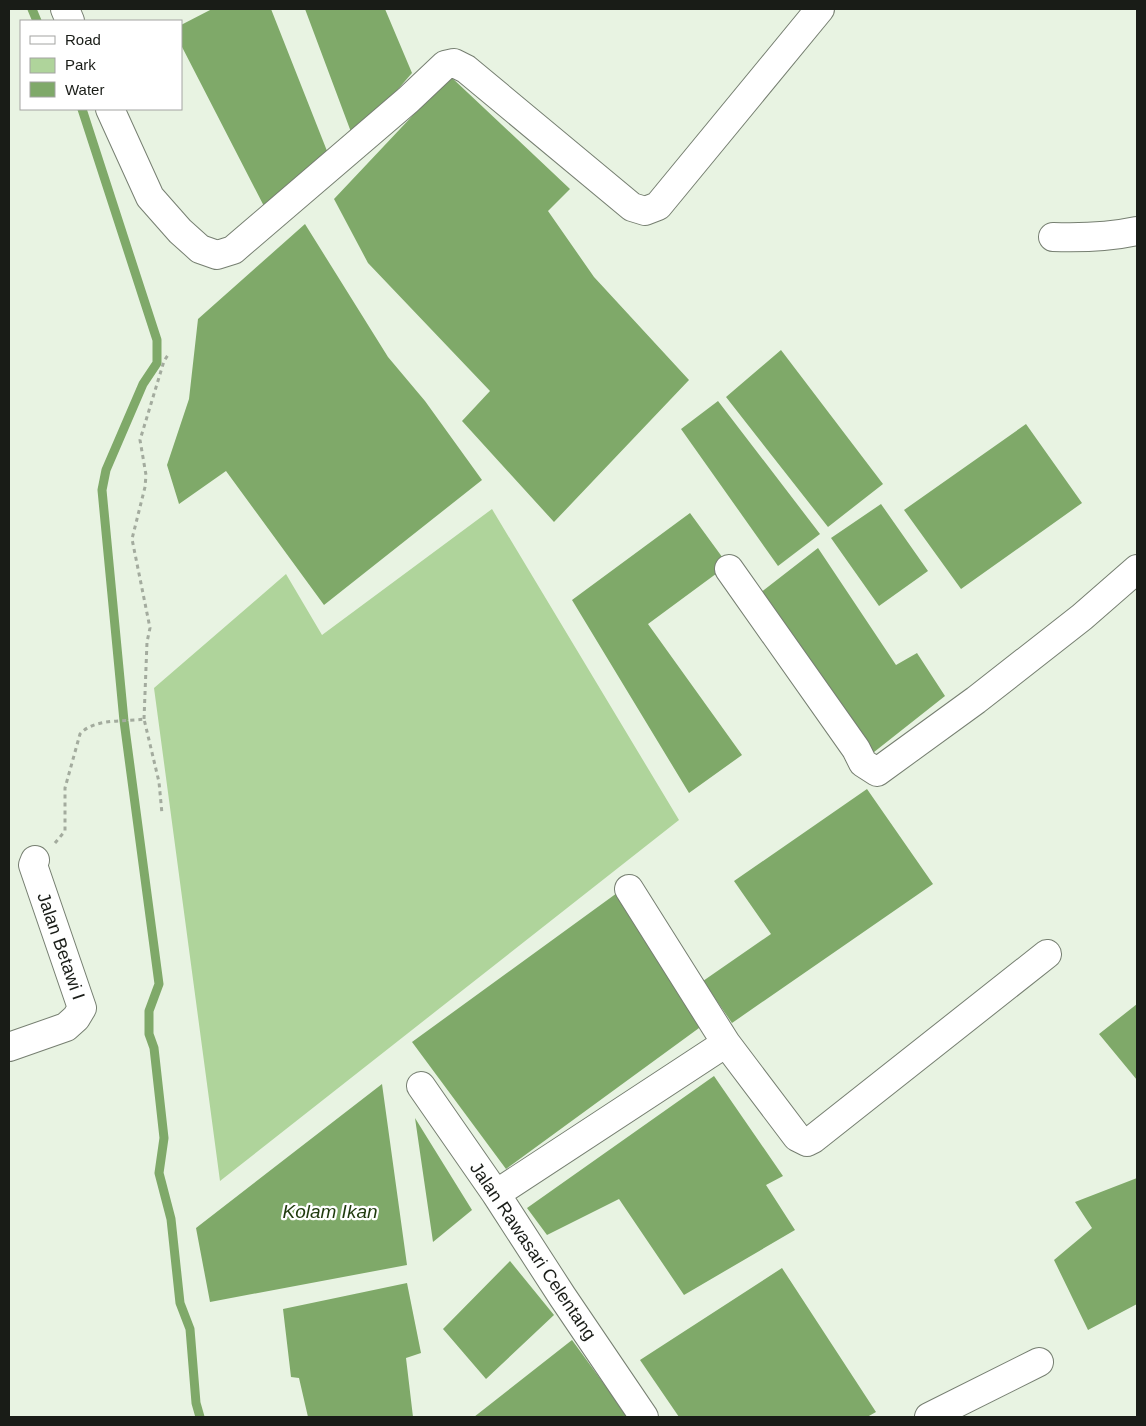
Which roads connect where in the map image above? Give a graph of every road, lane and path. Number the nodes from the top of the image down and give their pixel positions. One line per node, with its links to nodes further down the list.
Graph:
1 (820, 9): 2 (street)
2 (110, 110)
3 (1137, 231): 4 (street)
4 (1053, 237)
5 (168, 355): 8 (path)
6 (730, 569): 7 (street)
7 (1137, 569)
8 (144, 719): 9 (path); 10 (path)
9 (162, 814)
10 (35, 860): 14 (street, Jalan Betawi I)
11 (629, 889): 13 (street)
12 (1047, 954): 13 (street)
13 (726, 1043): 16 (street)
14 (9, 1047)
15 (421, 1086): 16 (street, Jalan Rawasari Celentang)
16 (496, 1194): 19 (street, Jalan Rawasari Celentang)
17 (1040, 1362): 18 (street)
18 (971, 1408): 20 (street)
19 (644, 1417)
20 (929, 1417)

